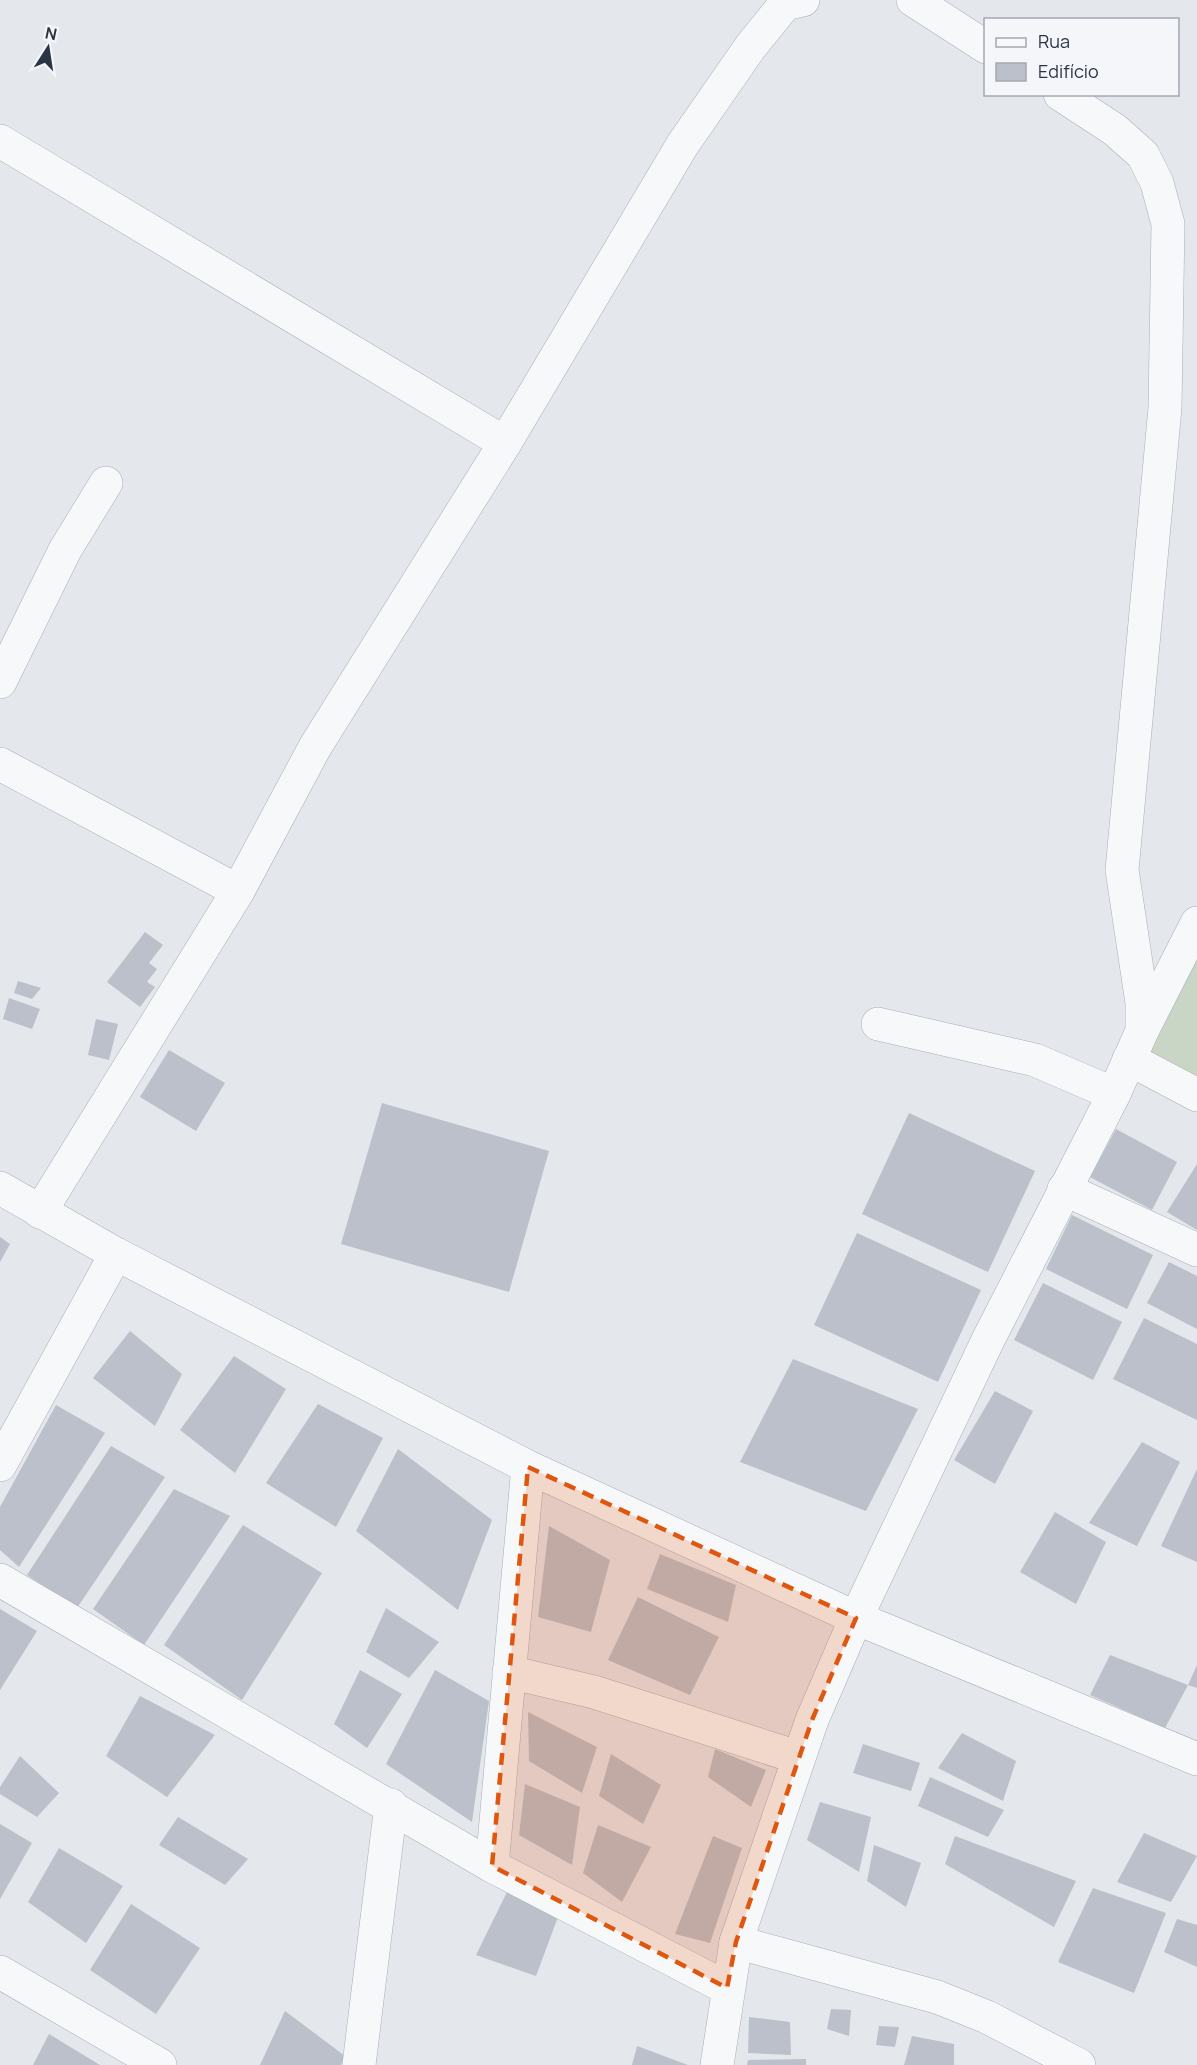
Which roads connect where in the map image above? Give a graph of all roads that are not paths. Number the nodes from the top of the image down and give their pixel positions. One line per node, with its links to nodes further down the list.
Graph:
1 (913, 0): 3 (street)
2 (791, 1): 6 (street)
3 (984, 46)
4 (1063, 96): 13 (street)
5 (0, 141): 6 (street)
6 (505, 443): 10 (street)
7 (106, 483): 8 (street)
8 (0, 682)
9 (0, 764): 10 (street)
10 (238, 891): 18 (street)
11 (1197, 923): 13 (street)
12 (878, 1024): 14 (street)
13 (1136, 1045): 14 (street); 15 (street)
14 (1114, 1094): 17 (street)
15 (1197, 1095)
16 (0, 1188): 18 (street)
17 (1064, 1189): 19 (street); 24 (street)
18 (40, 1212): 20 (street)
19 (1197, 1250)
20 (116, 1254): 21 (street); 22 (street)
21 (0, 1465)
22 (528, 1467): 24 (street); 25 (street)
23 (0, 1580): 28 (street)
24 (856, 1618): 26 (street); 27 (street)
25 (509, 1672): 26 (street); 29 (street)
26 (797, 1757): 30 (street)
27 (1197, 1759)
28 (391, 1805): 29 (street); 34 (street)
29 (492, 1866): 32 (street)
30 (736, 1942): 32 (street); 36 (street)
31 (0, 1972): 33 (street)
32 (728, 1988): 35 (street)
33 (160, 2065)
34 (359, 2065)
35 (717, 2065)
36 (1079, 2065)

